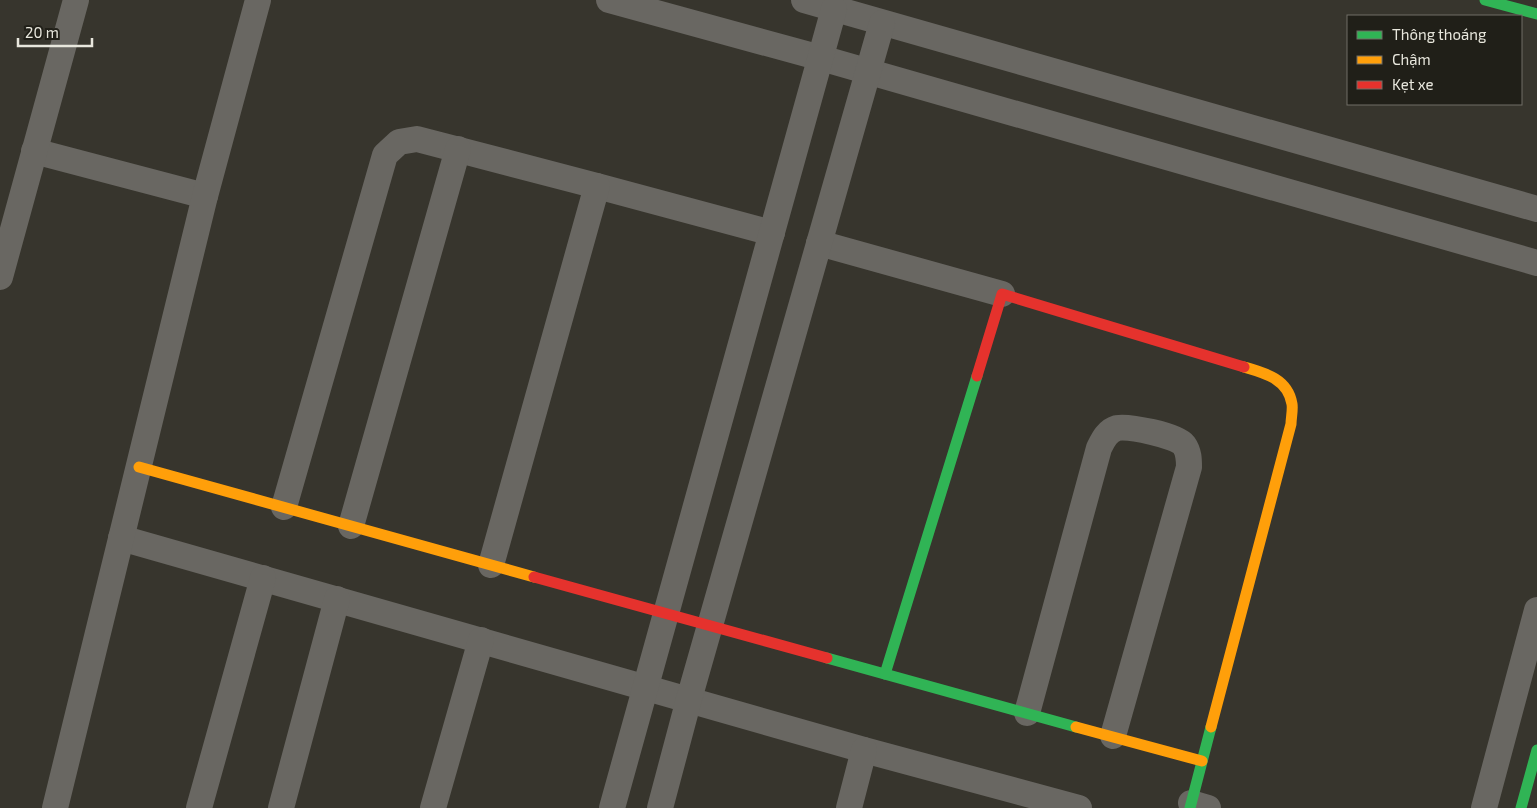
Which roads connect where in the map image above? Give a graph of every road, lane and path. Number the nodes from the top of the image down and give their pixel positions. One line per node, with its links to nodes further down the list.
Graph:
1 (76, 0): 12 (street)
2 (258, 0): 14 (street)
3 (609, 0): 9 (street)
4 (804, 0): 6 (street)
5 (1485, 0): 7 (street)
6 (834, 9): 8 (street); 9 (street)
7 (1537, 14)
8 (882, 23): 10 (street); 15 (street)
9 (821, 58): 10 (street); 16 (street)
10 (868, 72): 17 (street); 18 (street)
11 (458, 149): 13 (street); 22 (street); 23 (street)
12 (34, 151): 14 (street); 19 (street)
13 (597, 186): 16 (street); 25 (street)
14 (205, 196): 21 (street)
15 (1537, 209)
16 (772, 233): 29 (street)
17 (819, 243): 20 (street); 30 (street)
18 (1537, 263)
19 (0, 277)
20 (1002, 294): 32 (street); 39 (street)
21 (139, 467): 22 (street); 24 (street)
22 (284, 507): 23 (street)
23 (351, 526): 25 (street)
24 (121, 538): 26 (street); 42 (street)
25 (491, 565): 29 (street)
26 (263, 578): 27 (street); 43 (street)
27 (337, 599): 31 (street); 44 (street)
28 (1537, 610): 50 (street)
29 (666, 614): 30 (street); 33 (street)
30 (711, 626): 32 (street); 34 (street)
31 (481, 640): 33 (street); 45 (street)
32 (884, 674): 35 (street)
33 (646, 686): 34 (street); 46 (street)
34 (689, 699): 37 (street); 47 (street)
35 (1027, 713): 36 (street); 36 (street)
36 (1113, 736): 39 (street)
37 (864, 750): 40 (street); 48 (street)
38 (1537, 750): 51 (street)
39 (1202, 761): 41 (street)
40 (1000, 798): 49 (street)
41 (1196, 806)
42 (55, 808)
43 (199, 808)
44 (281, 808)
45 (433, 808)
46 (612, 808)
47 (660, 808)
48 (849, 808)
49 (1079, 808)
50 (1484, 808)
51 (1521, 808)

